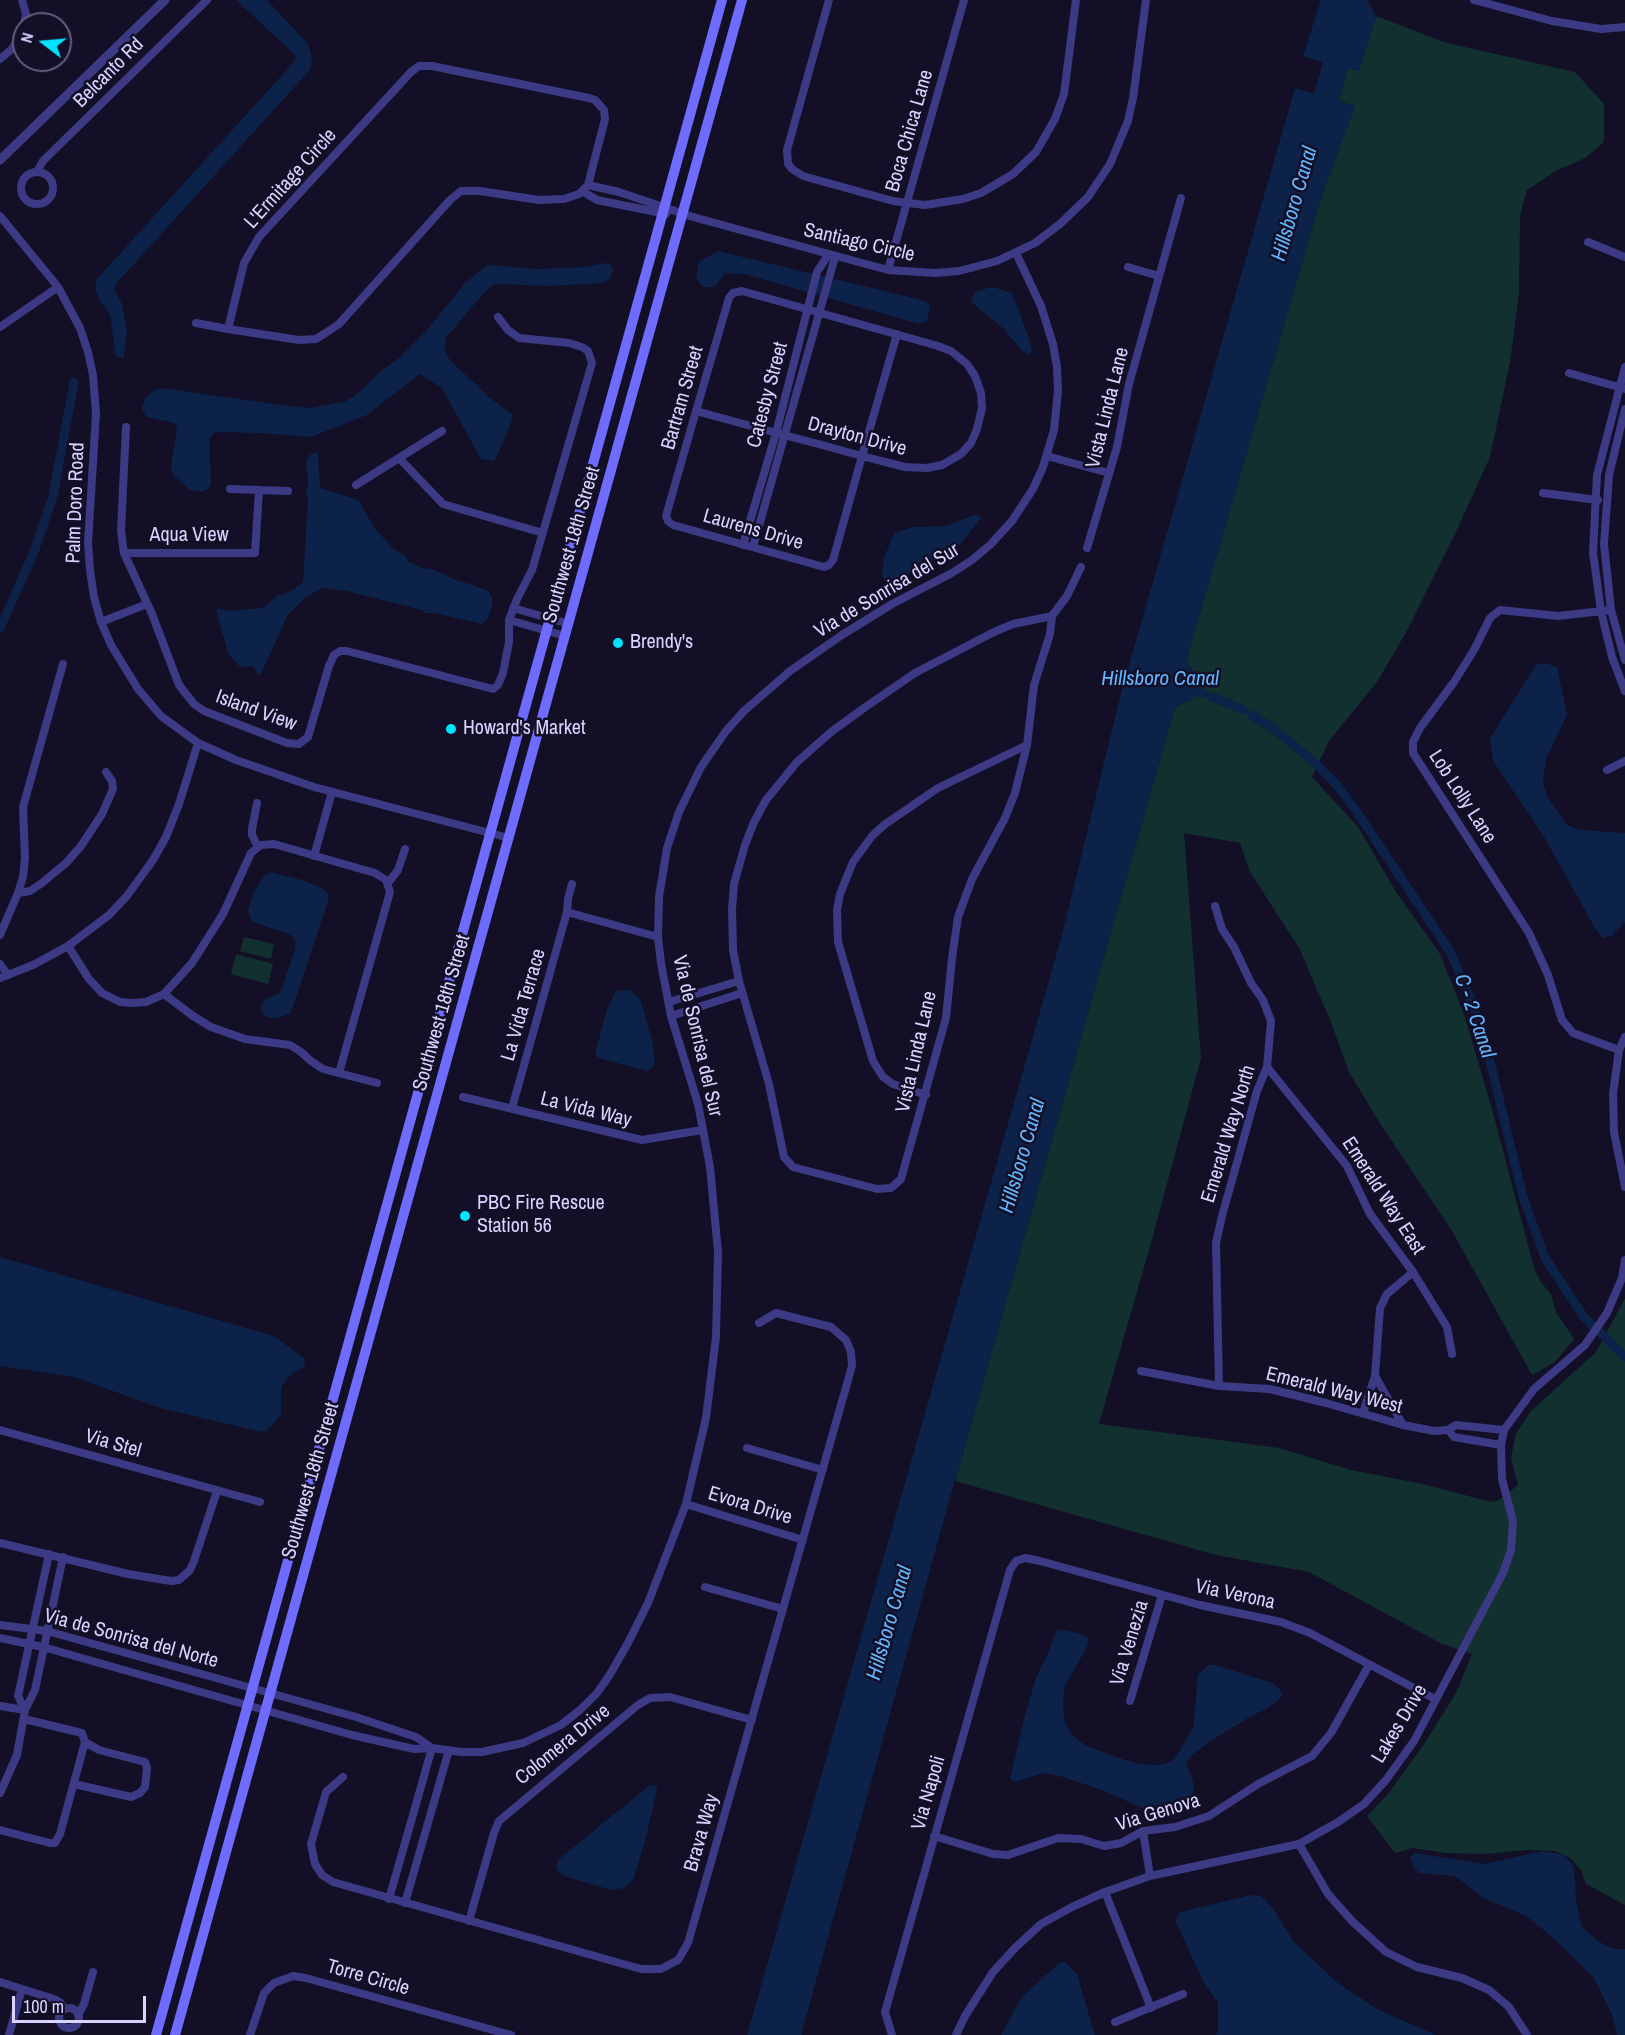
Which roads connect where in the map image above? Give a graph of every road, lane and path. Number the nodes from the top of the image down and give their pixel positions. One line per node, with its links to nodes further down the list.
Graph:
1 (165, 0): 13 (street)
2 (207, 0): 14 (street, Belcanto Rd)
3 (722, 0): 18 (main road, Southwest 18th Street)
4 (742, 0): 19 (main road, Southwest 18th Street)
5 (829, 0): 17 (street)
6 (964, 0): 17 (street, Boca Chica Lane)
7 (1076, 0): 17 (street)
8 (1146, 0): 22 (street, Santiago Circle)
9 (1474, 0): 10 (street)
10 (1625, 27)
11 (12, 49): 12 (street)
12 (0, 59)
13 (0, 160)
14 (37, 172): 14 (street, Belcanto Rd)
15 (585, 188): 18 (street); 18 (street); 35 (street); 35 (street, L'Ermitage Circle)
16 (1181, 198): 27 (street, Vista Linda Lane)
17 (907, 204): 26 (street, Boca Chica Lane)
18 (663, 211): 19 (street); 68 (main road, Southwest 18th Street)
19 (682, 214): 23 (street, Santiago Circle); 71 (main road, Southwest 18th Street)
20 (0, 216): 28 (street, Palm Doro Road)
21 (1588, 242): 24 (street)
22 (1016, 253): 26 (street, Santiago Circle); 46 (street, Via de Sonrisa del Sur)
23 (832, 256): 26 (street, Santiago Circle); 30 (street, Catesby Street); 31 (street, Catesby Street)
24 (1625, 257)
25 (1128, 267): 27 (street)
26 (888, 270)
27 (1159, 276): 48 (street, Vista Linda Lane)
28 (58, 287): 34 (street); 70 (street, Palm Doro Road)
29 (742, 291): 30 (street, Drayton Drive); 41 (street, Bartram Street)
30 (807, 310): 31 (street, Drayton Drive); 44 (street, Catesby Street)
31 (819, 313): 36 (street, Drayton Drive); 44 (street, Catesby Street)
32 (498, 317): 57 (street, Island View)
33 (196, 322): 35 (street)
34 (0, 327)
35 (228, 329)
36 (897, 334): 45 (street); 45 (street, Drayton Drive)
37 (1625, 367): 39 (street)
38 (1569, 374): 39 (street)
39 (1622, 388): 54 (street)
40 (1625, 409): 55 (street)
41 (696, 411): 44 (street, Drayton Drive); 56 (street, Bartram Street)
42 (126, 427): 61 (street, Island View)
43 (442, 431): 47 (street)
44 (780, 434): 45 (street, Drayton Drive); 58 (street, Catesby Street); 59 (street, Catesby Street)
45 (862, 456): 59 (street, Laurens Drive)
46 (1047, 456): 48 (street); 95 (street, Via de Sonrisa del Sur)
47 (399, 458): 49 (street); 57 (street)
48 (1109, 473): 60 (street, Vista Linda Lane)
49 (356, 485)
50 (230, 489): 51 (street)
51 (259, 490): 52 (street); 61 (street, Aqua View)
52 (288, 491)
53 (1543, 493): 54 (street)
54 (1595, 500): 55 (street); 65 (street)
55 (1606, 502): 66 (street)
56 (668, 521): 58 (street, Laurens Drive)
57 (543, 533): 64 (street, Island View)
58 (743, 545): 59 (street, Laurens Drive)
59 (753, 547)
60 (1087, 548)
61 (124, 553): 63 (street, Island View)
62 (1081, 567): 67 (street, Vista Linda Lane)
63 (147, 604): 69 (street, Island View); 70 (street)
64 (513, 608): 68 (street); 69 (street, Island View)
65 (1601, 610): 66 (street, Lob Lolly Lane); 76 (street); 105 (street, Lob Lolly Lane)
66 (1611, 610): 74 (street)
67 (1052, 615): 78 (street, Vista Linda Lane); 99 (street, Vista Linda Lane)
68 (549, 618): 71 (street); 72 (main road, Southwest 18th Street)
69 (509, 620): 72 (street)
70 (101, 622): 77 (street, Palm Doro Road)
71 (569, 624): 73 (main road, Southwest 18th Street)
72 (546, 630): 73 (street); 84 (main road, Southwest 18th Street)
73 (565, 636): 85 (main road, Southwest 18th Street)
74 (1625, 660)
75 (63, 663): 91 (street)
76 (1625, 691)
77 (198, 743): 82 (street, Palm Doro Road); 96 (street)
78 (1027, 745): 109 (street, Vista Linda Lane); 109 (street)
79 (1625, 761): 80 (street)
80 (1607, 770)
81 (105, 772): 91 (street)
82 (332, 792): 84 (street, Palm Doro Road); 88 (street)
83 (258, 803): 86 (street)
84 (490, 833): 85 (street, Palm Doro Road); 147 (main road, Southwest 18th Street)
85 (509, 838): 148 (main road, Southwest 18th Street)
86 (258, 847): 88 (street); 101 (street)
87 (405, 849): 89 (street)
88 (314, 856): 89 (street)
89 (388, 883): 107 (street)
90 (572, 884): 93 (street, La Vida Terrace)
91 (18, 893): 94 (street)
92 (1215, 906): 106 (street, Emerald Way North)
93 (567, 912): 95 (street); 111 (street, La Vida Terrace)
94 (0, 935)
95 (658, 937): 102 (street, Via de Sonrisa del Sur)
96 (68, 946): 98 (street); 101 (street)
97 (0, 964): 98 (street)
98 (4, 976)
99 (739, 981): 100 (street, Vista Linda Lane); 102 (street)
100 (742, 993): 103 (street); 109 (street, Vista Linda Lane)
101 (164, 994): 107 (street)
102 (669, 1002): 103 (street, Via de Sonrisa del Sur)
103 (672, 1016): 112 (street, Via de Sonrisa del Sur)
104 (1625, 1037): 105 (street)
105 (1619, 1050): 113 (street)
106 (1267, 1067): 115 (street, Emerald Way East); 120 (street, Emerald Way North)
107 (339, 1073): 108 (street)
108 (377, 1083)
109 (926, 1095)
110 (463, 1097): 111 (street, La Vida Way)
111 (512, 1108): 112 (street, La Vida Way)
112 (702, 1130): 131 (street, Via de Sonrisa del Sur)
113 (1625, 1187)
114 (1625, 1260): 125 (street, Lakes Drive)
115 (1413, 1272): 117 (street, Emerald Way East); 119 (street)
116 (759, 1323): 128 (street, Brava Way)
117 (1452, 1354)
118 (1141, 1371): 120 (street, Emerald Way West)
119 (1375, 1376): 121 (street); 122 (street)
120 (1219, 1386): 121 (street, Emerald Way West)
121 (1364, 1413): 122 (street, Emerald Way West)
122 (1403, 1425): 124 (street, Emerald Way West)
123 (0, 1430): 129 (street, Via Stel)
124 (1448, 1430): 125 (street, Emerald Way West); 126 (street, Emerald Way West)
125 (1504, 1431): 126 (street, Lakes Drive)
126 (1501, 1444): 149 (street, Lakes Drive)
127 (747, 1448): 128 (street)
128 (823, 1470): 132 (street, Brava Way)
129 (217, 1491): 130 (street, Via Stel); 135 (street)
130 (260, 1502)
131 (686, 1504): 132 (street, Evora Drive); 158 (street, Via de Sonrisa del Sur)
132 (803, 1540): 139 (street, Brava Way)
133 (0, 1543): 134 (street)
134 (49, 1554): 135 (street); 141 (street)
135 (63, 1557): 142 (street)
136 (1016, 1561): 138 (street, Via Verona); 165 (street, Via Napoli)
137 (705, 1587): 139 (street)
138 (1162, 1595): 146 (street, Via Verona); 150 (street, Via Venezia)
139 (783, 1609): 155 (street, Brava Way)
140 (0, 1624): 141 (street, Via de Sonrisa del Norte)
141 (32, 1629): 142 (street, Via de Sonrisa del Norte); 144 (street)
142 (47, 1631): 145 (street); 147 (street, Via de Sonrisa del Norte)
143 (0, 1638): 144 (street, Via de Sonrisa del Norte)
144 (30, 1644): 145 (street, Via de Sonrisa del Norte); 154 (street)
145 (44, 1647): 151 (street, Via de Sonrisa del Norte); 154 (street)
146 (1369, 1665): 149 (street, Via Verona); 164 (street, Via Genova)
147 (252, 1688): 148 (street, Via de Sonrisa del Norte); 151 (main road, Southwest 18th Street)
148 (270, 1694): 153 (main road, Southwest 18th Street); 157 (street, Via de Sonrisa del Sur)
149 (1435, 1699): 166 (street, Lakes Drive)
150 (1130, 1701)
151 (247, 1705): 153 (street, Via de Sonrisa del Norte); 182 (main road, Southwest 18th Street)
152 (0, 1706): 154 (street)
153 (266, 1710): 157 (street, Via de Sonrisa del Sur); 183 (main road, Southwest 18th Street)
154 (25, 1714): 156 (street); 160 (street)
155 (752, 1720): 171 (street, Colomera Drive); 171 (street, Brava Way)
156 (85, 1742): 161 (street); 161 (street)
157 (432, 1748): 158 (street, Via de Sonrisa del Sur); 169 (street)
158 (449, 1750): 170 (street)
159 (343, 1778): 169 (street, Brava Way)
160 (2, 1782): 162 (street)
161 (74, 1784): 163 (street)
162 (0, 1793)
163 (0, 1830)
164 (1143, 1831): 165 (street, Via Genova); 167 (street)
165 (934, 1836): 186 (street, Via Napoli)
166 (1299, 1844): 167 (street, Lakes Drive); 188 (street)
167 (1150, 1876): 168 (street, Lakes Drive)
168 (1105, 1892): 176 (street); 187 (street, Lakes Drive)
169 (389, 1899): 170 (street, Brava Way)
170 (405, 1904): 171 (street, Brava Way)
171 (469, 1921)
172 (93, 1972): 178 (street)
173 (0, 1982): 174 (street)
174 (22, 1989): 177 (street); 181 (street)
175 (1183, 1994): 176 (street)
176 (1151, 2008): 179 (street)
177 (64, 2009): 178 (street); 180 (street)
178 (78, 2015): 180 (street)
179 (1114, 2022)
180 (68, 2031)
181 (9, 2035)
182 (156, 2035)
183 (175, 2035)
184 (250, 2035): 185 (street, Torre Circle)
185 (511, 2035)
186 (892, 2035)
187 (956, 2035)
188 (1527, 2035)

